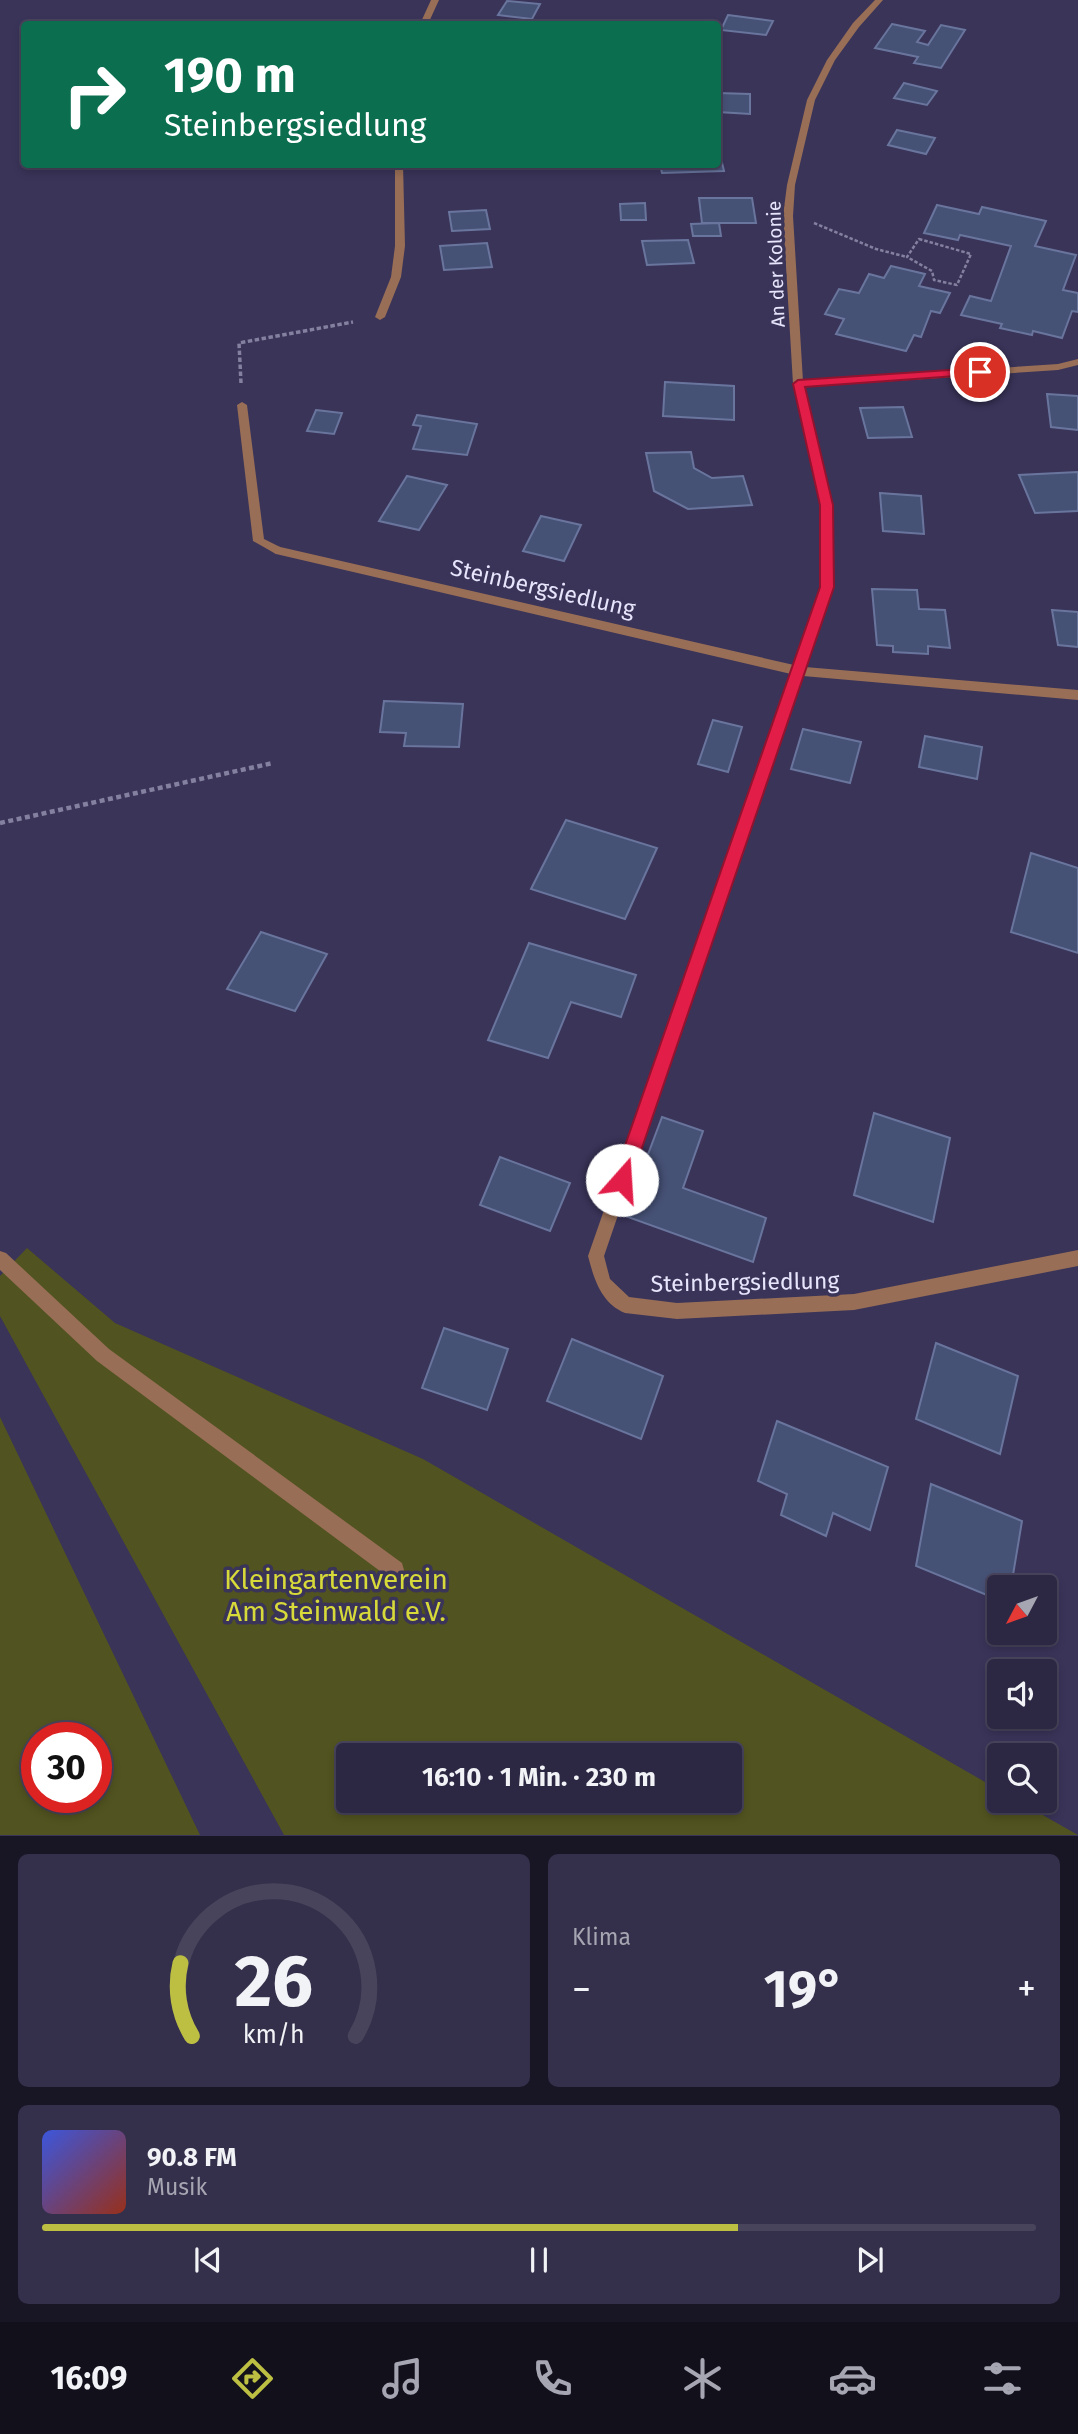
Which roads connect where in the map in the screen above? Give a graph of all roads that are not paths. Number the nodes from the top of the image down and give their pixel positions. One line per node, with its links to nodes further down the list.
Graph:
1 (435, 0): 3 (street)
2 (879, 0): 7 (street, An der Kolonie)
3 (425, 21)
4 (399, 168): 5 (street)
5 (380, 317)
6 (1078, 362): 7 (street)
7 (798, 384): 9 (street, Steinbergsiedlung)
8 (242, 405): 9 (street, Steinbergsiedlung)
9 (799, 671): 10 (street, Steinbergsiedlung); 11 (street, Steinbergsiedlung)
10 (1078, 695)
11 (1078, 1258)
12 (0, 1259): 13 (street)
13 (395, 1570)

